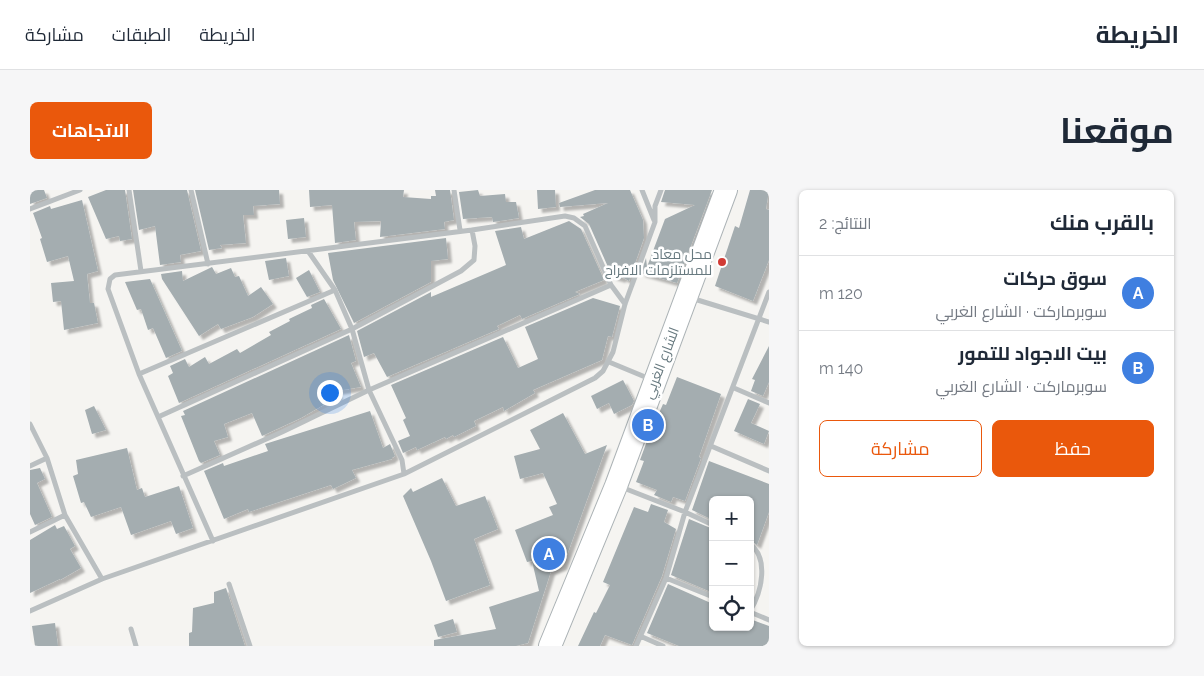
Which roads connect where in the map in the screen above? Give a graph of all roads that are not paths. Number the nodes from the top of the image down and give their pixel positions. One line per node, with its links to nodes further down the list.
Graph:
1 (80, 190): 8 (street)
2 (129, 190): 14 (street)
3 (191, 190): 13 (street)
4 (454, 190): 10 (street)
5 (642, 190): 9 (street)
6 (661, 190): 9 (street)
7 (726, 190): 18 (street, الشارع الغربي)
8 (30, 209)
9 (655, 222): 19 (street)
10 (460, 230): 11 (street); 12 (street)
11 (472, 230): 15 (street); 22 (street)
12 (308, 251): 13 (street); 16 (street)
13 (208, 264): 14 (street)
14 (141, 271): 24 (street)
15 (611, 285): 19 (street); 27 (street)
16 (335, 290): 22 (street); 24 (street)
17 (769, 292): 20 (street)
18 (686, 296): 20 (street); 25 (street, الشارع الغربي)
19 (625, 304): 23 (street)
20 (759, 317): 21 (street); 26 (street)
21 (769, 322)
22 (352, 329): 27 (street); 29 (street)
23 (609, 362): 25 (street); 35 (street)
24 (139, 374): 29 (street)
25 (653, 380): 37 (street, الشارع الغربي)
26 (734, 388): 28 (street); 31 (street)
27 (369, 390): 35 (street); 36 (street)
28 (769, 402)
29 (158, 417): 36 (street)
30 (30, 424): 32 (street)
31 (711, 446): 34 (street); 38 (street)
32 (47, 458): 33 (street); 39 (street)
33 (30, 466)
34 (769, 471)
35 (404, 474): 42 (street)
36 (183, 476): 42 (street)
37 (616, 486): 38 (street); 56 (street, الشارع الغربي)
38 (685, 512): 40 (street); 44 (street)
39 (65, 515): 41 (street); 45 (street)
40 (709, 523)
41 (30, 532)
42 (212, 541): 45 (street)
43 (754, 547): 48 (street)
44 (666, 578): 47 (street); 53 (street)
45 (102, 579): 49 (street)
46 (229, 584): 55 (street)
47 (709, 595)
48 (754, 605)
49 (30, 612)
50 (754, 614): 51 (street)
51 (769, 620)
52 (131, 629): 54 (street)
53 (640, 636): 57 (street); 58 (street)
54 (136, 646)
55 (250, 646)
56 (550, 646)
57 (636, 646)
58 (663, 646)

